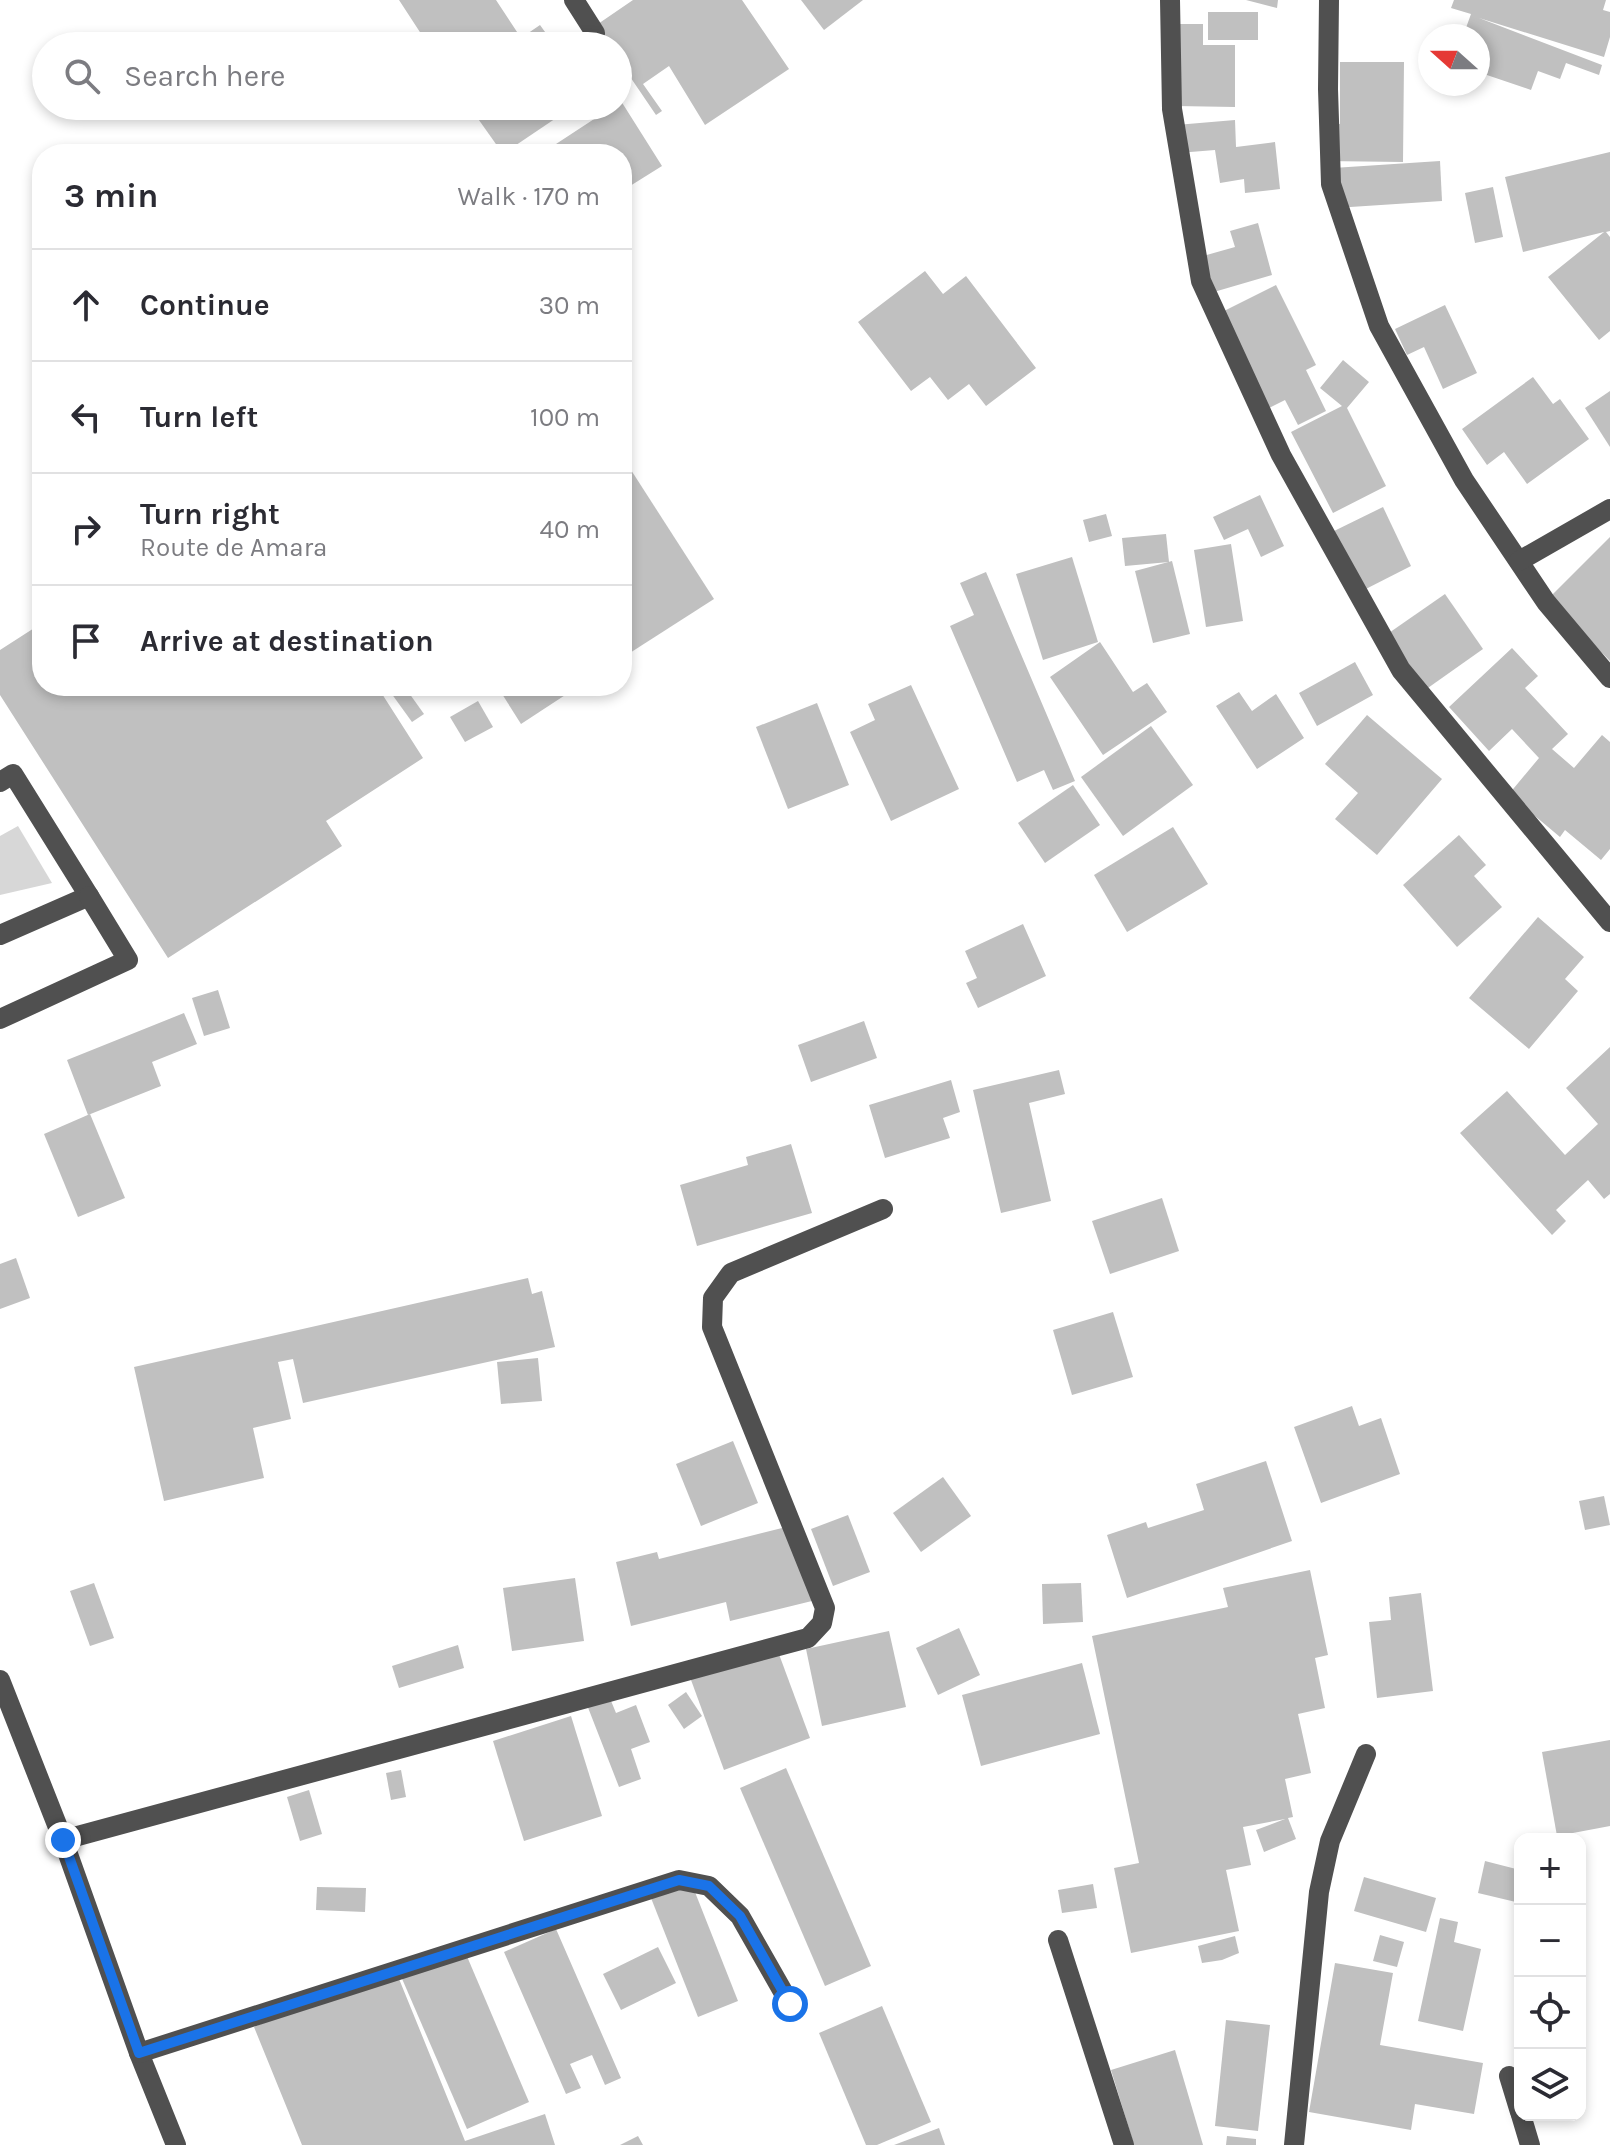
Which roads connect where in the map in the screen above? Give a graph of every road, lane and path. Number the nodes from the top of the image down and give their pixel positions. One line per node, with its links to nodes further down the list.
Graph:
1 (574, 0): 4 (street)
2 (1170, 0): 10 (street)
3 (1329, 0): 6 (street)
4 (594, 32)
5 (1610, 509): 6 (street)
6 (1519, 561): 7 (street)
7 (1610, 678)
8 (0, 782): 9 (street)
9 (89, 896): 11 (street); 12 (street)
10 (1610, 922)
11 (0, 935)
12 (0, 1019)
13 (883, 1209): 16 (street)
14 (0, 1680): 16 (street)
15 (1366, 1754): 25 (street)
16 (63, 1840): 19 (street)
17 (1058, 1940): 24 (street)
18 (790, 2004): 19 (street)
19 (139, 2053): 23 (street)
20 (1509, 2076): 21 (street)
21 (1514, 2093)
22 (1522, 2121): 26 (street)
23 (176, 2145)
24 (1124, 2145)
25 (1294, 2145)
26 (1530, 2145)

